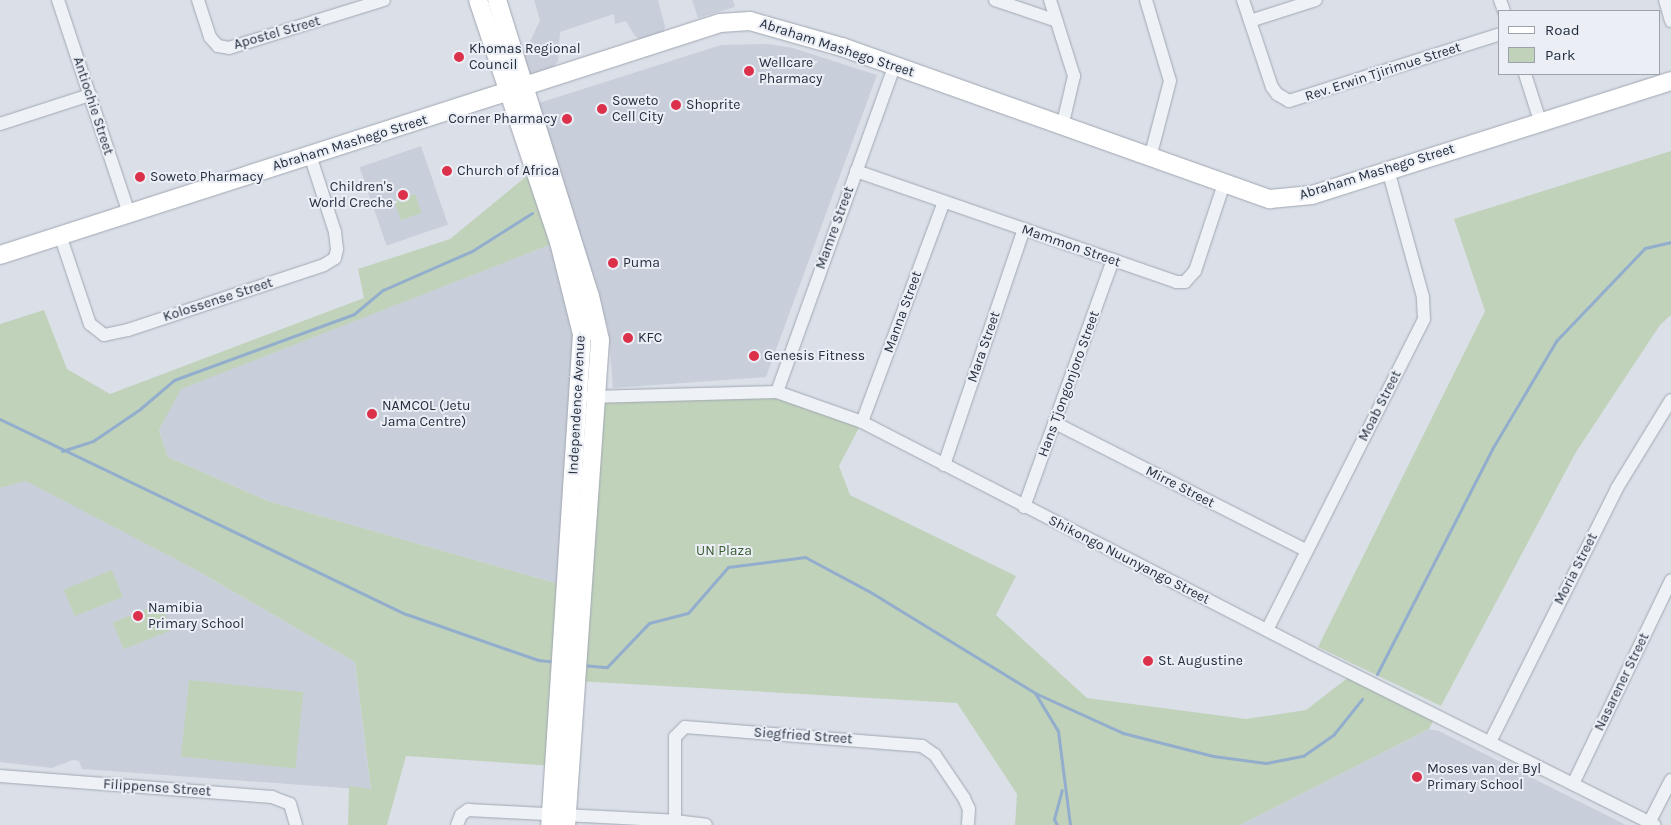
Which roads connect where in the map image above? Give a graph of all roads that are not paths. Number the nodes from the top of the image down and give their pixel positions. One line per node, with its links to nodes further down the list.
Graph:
1 (58, 0): 20 (street, Antiochie Street)
2 (198, 0): 3 (street, Apostel Street)
3 (384, 0)
4 (478, 0): 19 (main road, Independence Avenue)
5 (497, 0): 19 (main road, Independence Avenue)
6 (995, 0): 12 (street)
7 (1050, 0): 12 (street)
8 (1146, 0): 25 (street)
9 (1243, 0): 13 (street, Rev. Erwin Tjirimue Street)
10 (1316, 0): 13 (street)
11 (1665, 0): 14 (street)
12 (1057, 21): 23 (street)
13 (1250, 21): 15 (street, Rev. Erwin Tjirimue Street)
14 (1671, 21)
15 (1498, 35)
16 (895, 65): 19 (main road, Abraham Mashego Street); 23 (main road, Abraham Mashego Street); 27 (street, Mamre Street)
17 (1524, 75): 21 (street)
18 (1671, 81): 21 (main road, Abraham Mashego Street)
19 (518, 90): 24 (main road, Abraham Mashego Street); 36 (main road, Independence Avenue)
20 (90, 95): 22 (street); 30 (street, Antiochie Street)
21 (1540, 121): 26 (main road, Abraham Mashego Street)
22 (0, 124)
23 (1062, 127): 25 (main road, Abraham Mashego Street)
24 (310, 155): 30 (main road, Abraham Mashego Street); 32 (street, Kolossense Street)
25 (1150, 158): 28 (main road, Abraham Mashego Street)
26 (1388, 170): 28 (main road, Abraham Mashego Street); 42 (street, Moab Street)
27 (856, 171): 29 (street, Mammon Street); 35 (street, Mamre Street)
28 (1224, 184): 34 (street, Mammon Street)
29 (944, 202): 31 (street, Mammon Street); 38 (street, Manna Street)
30 (129, 213): 32 (main road, Abraham Mashego Street)
31 (1024, 230): 34 (street, Mammon Street); 40 (street, Mara Street)
32 (60, 235): 33 (main road, Abraham Mashego Street)
33 (0, 256)
34 (1113, 260): 39 (street, Hans Tjongonjoro Street)
35 (777, 392): 36 (street, Shikongo Nuunyango Street); 38 (street, Shikongo Nuunyango Street)
36 (588, 397): 49 (main road, Independence Avenue)
37 (1671, 400): 45 (street, Moria Street)
38 (862, 422): 40 (street, Shikongo Nuunyango Street)
39 (1055, 423): 41 (street, Hans Tjongonjoro Street); 42 (street, Mirre Street)
40 (944, 465): 41 (street, Shikongo Nuunyango Street)
41 (1024, 507): 44 (street, Shikongo Nuunyango Street)
42 (1305, 550): 44 (street, Moab Street)
43 (1671, 580): 48 (street, Nasarener Street)
44 (1267, 630): 45 (street, Shikongo Nuunyango Street)
45 (1490, 742): 48 (street, Shikongo Nuunyango Street)
46 (0, 776): 52 (street, Filippense Street)
47 (1671, 780): 51 (street)
48 (1573, 784): 51 (street, Shikongo Nuunyango Street)
49 (558, 821): 50 (street); 53 (street)
50 (676, 821): 54 (street); 55 (street, Siegfried Street)
51 (1653, 823)
52 (296, 825)
53 (457, 825)
54 (706, 825)
55 (968, 825)

